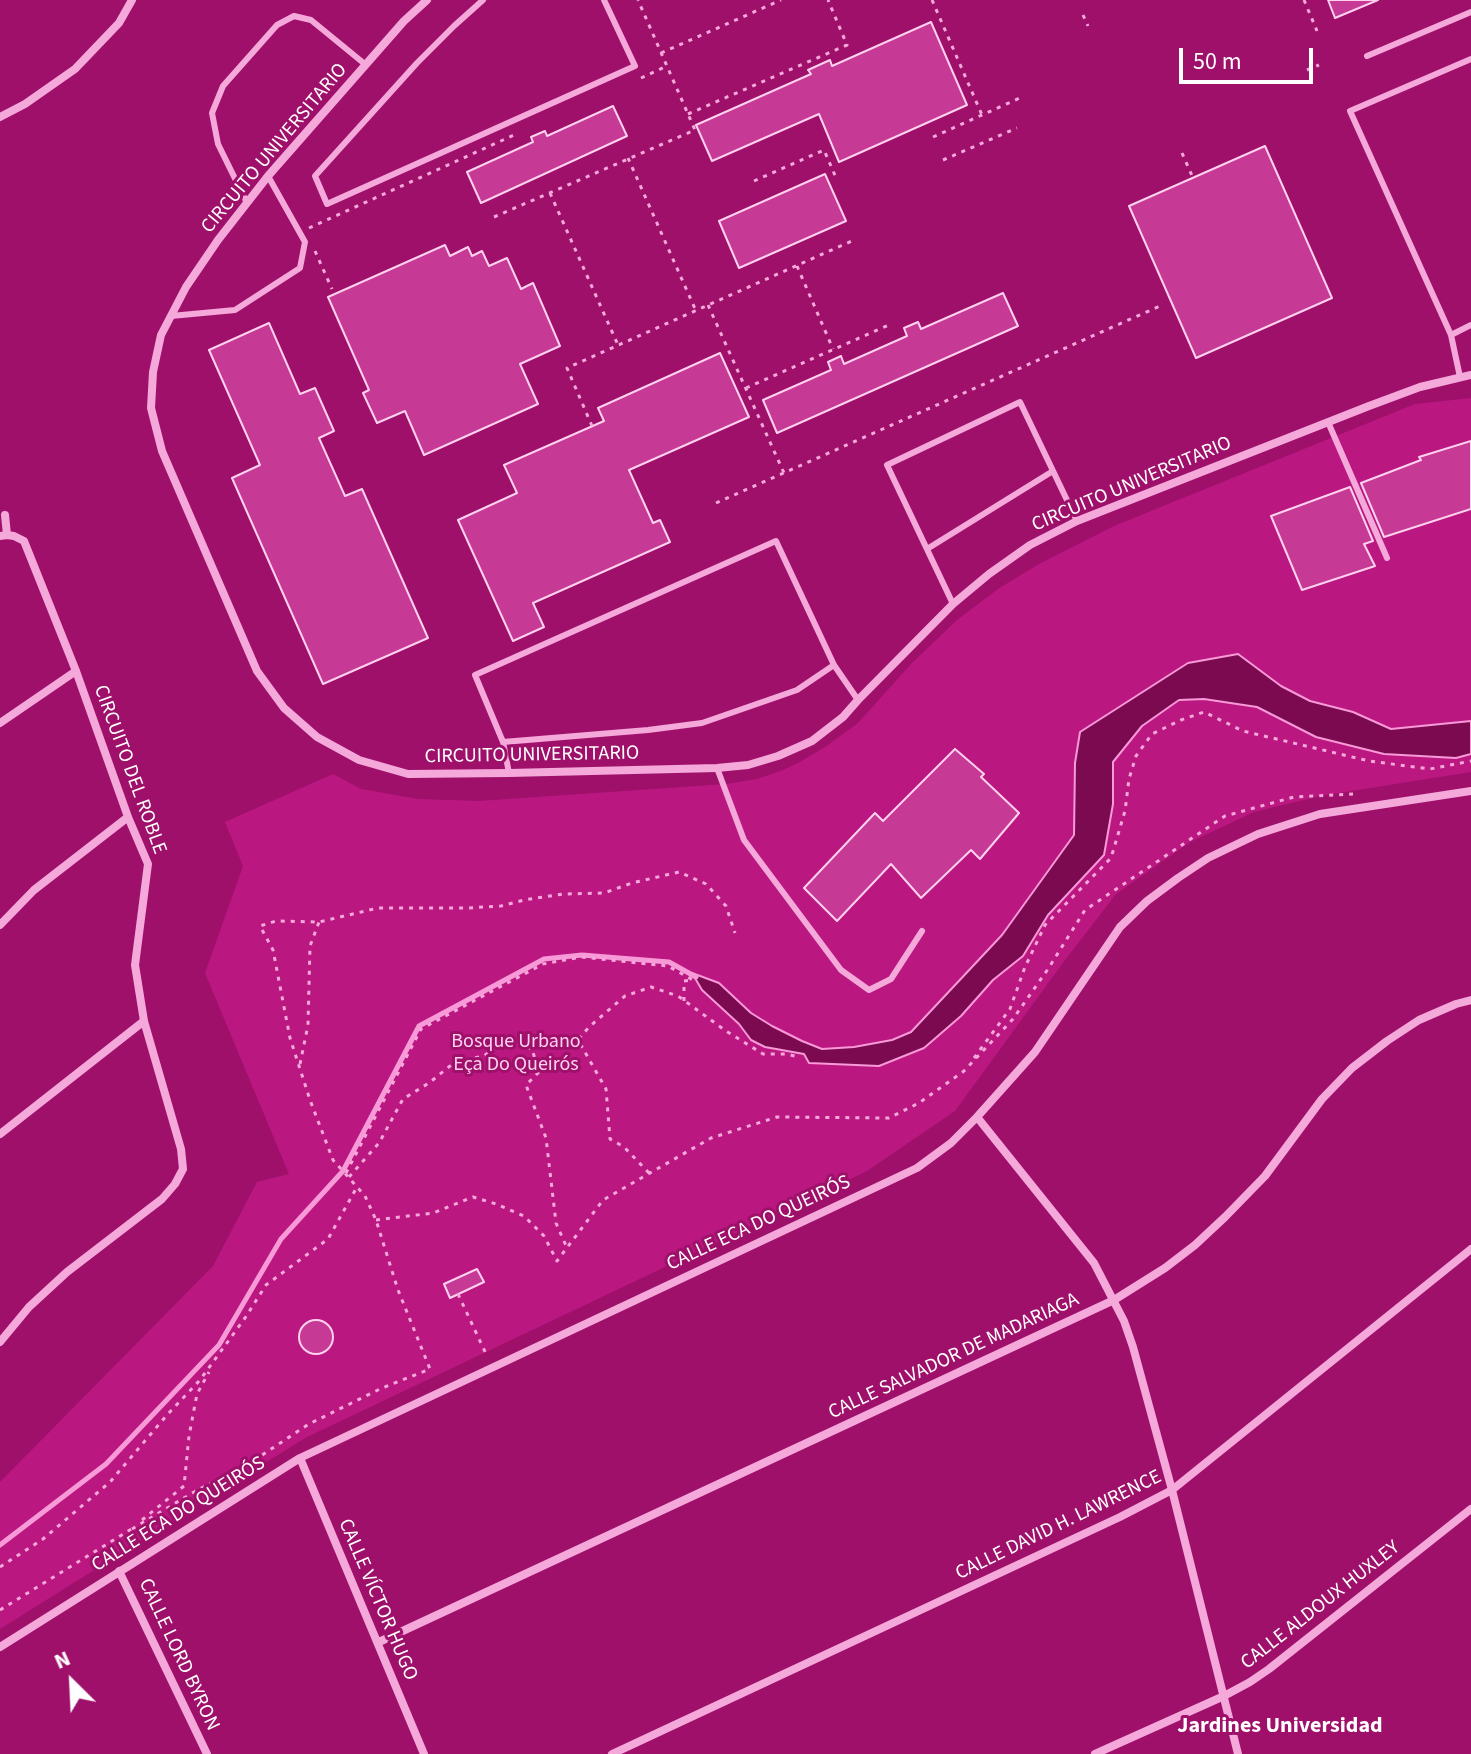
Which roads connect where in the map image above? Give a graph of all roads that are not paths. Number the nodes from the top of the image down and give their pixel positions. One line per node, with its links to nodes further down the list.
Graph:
1 (132, 0): 9 (street)
2 (427, 0): 8 (street, CIRCUITO UNIVERSITARIO)
3 (483, 0): 4 (lane)
4 (604, 0)
5 (1471, 12): 6 (lane)
6 (1367, 56)
7 (1471, 59): 14 (lane)
8 (366, 65): 10 (street, CIRCUITO UNIVERSITARIO); 11 (lane)
9 (0, 117)
10 (268, 176): 11 (street, CIRCUITO UNIVERSITARIO); 12 (lane)
11 (247, 203): 12 (street, CIRCUITO UNIVERSITARIO)
12 (171, 316): 31 (street, CIRCUITO UNIVERSITARIO)
13 (1471, 325): 14 (lane)
14 (1451, 335): 16 (lane)
15 (1471, 375): 16 (street, CIRCUITO UNIVERSITARIO)
16 (1460, 377): 17 (street, CIRCUITO UNIVERSITARIO)
17 (1328, 422): 20 (street, CIRCUITO UNIVERSITARIO); 23 (lane)
18 (1053, 471): 20 (lane); 22 (lane); 22 (lane)
19 (5, 515): 21 (street)
20 (1077, 521): 24 (street, CIRCUITO UNIVERSITARIO)
21 (4, 536): 26 (street, CIRCUITO DEL ROBLE)
22 (927, 549): 24 (lane)
23 (1387, 558)
24 (953, 604): 27 (street, CIRCUITO UNIVERSITARIO)
25 (834, 665): 27 (lane); 29 (lane); 29 (lane)
26 (76, 671): 28 (street); 33 (street, CIRCUITO DEL ROBLE)
27 (858, 700): 30 (street, CIRCUITO UNIVERSITARIO)
28 (0, 723)
29 (503, 742): 31 (lane)
30 (717, 768): 31 (street, CIRCUITO UNIVERSITARIO); 35 (lane)
31 (509, 773)
32 (1471, 791): 38 (street, CALLE ECA DO QUEIRÓS)
33 (128, 817): 34 (street); 37 (street, CIRCUITO DEL ROBLE)
34 (0, 925)
35 (922, 931)
36 (1471, 1000): 41 (street, CALLE SALVADOR DE MADARIAGA)
37 (144, 1021): 39 (street); 42 (street, CIRCUITO DEL ROBLE)
38 (977, 1117): 41 (street); 43 (street, CALLE ECA DO QUEIRÓS)
39 (0, 1134)
40 (1471, 1249): 44 (street, CALLE DAVID H. LAWRENCE)
41 (1114, 1300): 44 (street); 47 (street, CALLE SALVADOR DE MADARIAGA)
42 (0, 1342)
43 (300, 1458): 46 (street, CALLE ECA DO QUEIRÓS); 47 (street, CALLE VÍCTOR HUGO)
44 (1172, 1490): 49 (street); 52 (street, CALLE DAVID H. LAWRENCE)
45 (1471, 1509): 49 (street, CALLE ALDOUX HUXLEY)
46 (119, 1571): 48 (street, CALLE ECA DO QUEIRÓS); 50 (street, CALLE LORD BYRON)
47 (379, 1642): 51 (street, CALLE VÍCTOR HUGO)
48 (0, 1647)
49 (1224, 1696): 53 (street, CALLE ALDOUX HUXLEY); 54 (street)
50 (207, 1754)
51 (424, 1754)
52 (612, 1754)
53 (1095, 1754)
54 (1238, 1754)

